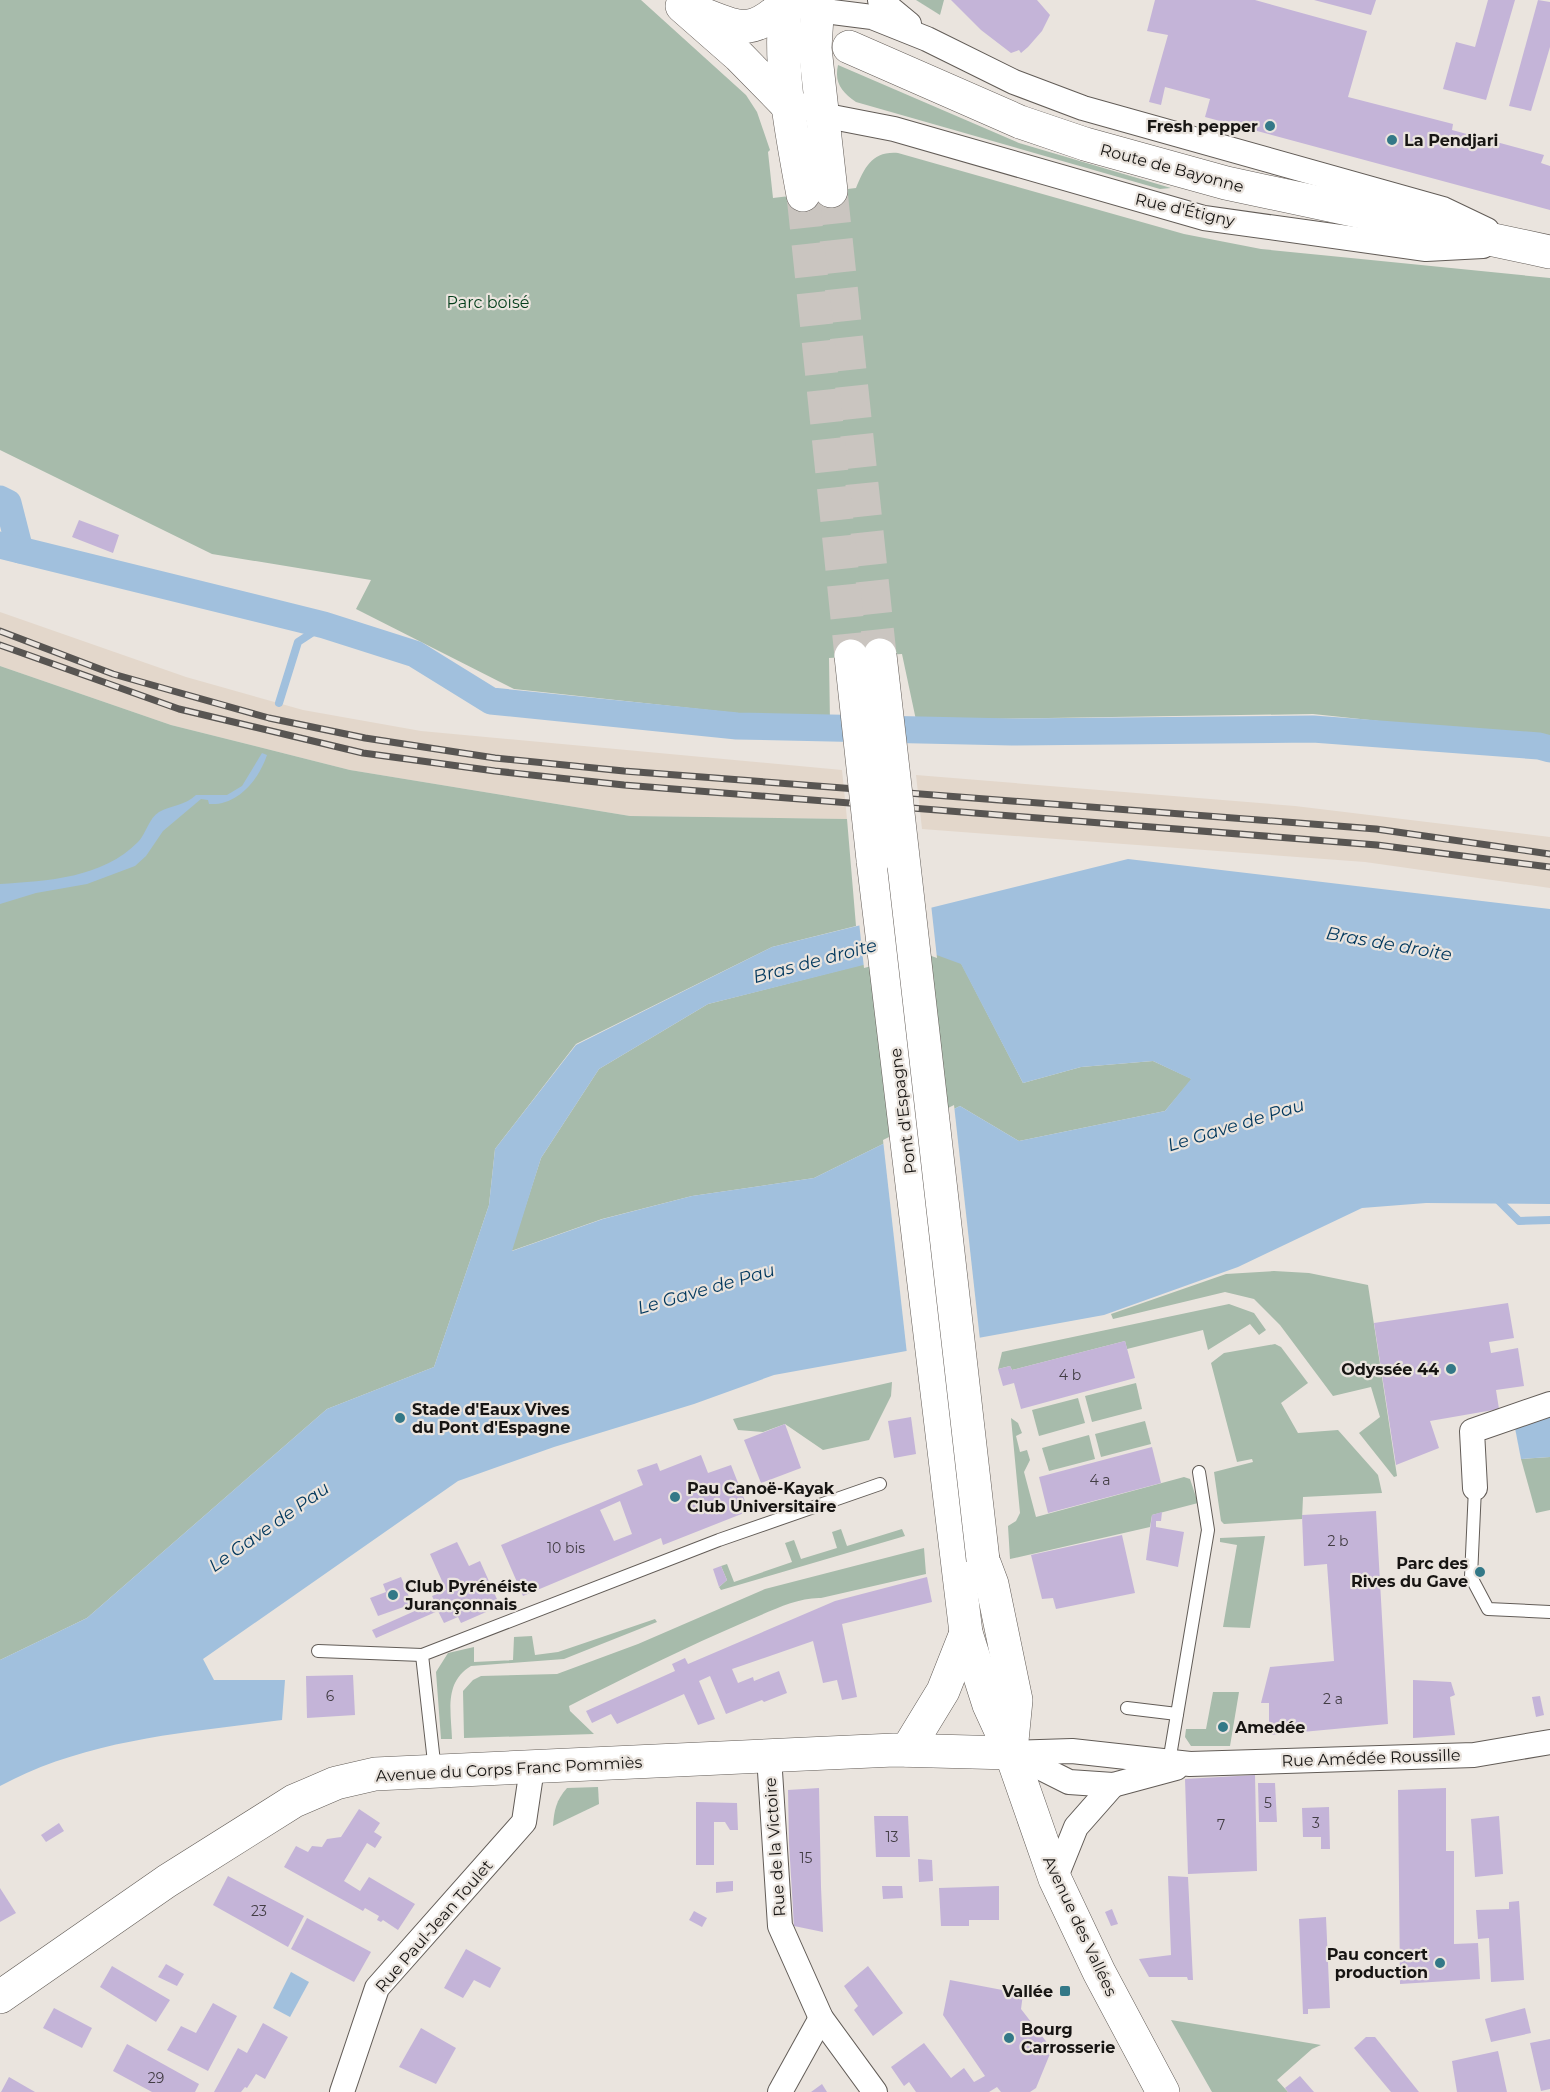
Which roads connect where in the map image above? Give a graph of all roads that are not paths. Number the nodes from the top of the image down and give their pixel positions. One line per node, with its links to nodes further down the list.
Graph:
1 (880, 0): 4 (street, Rue d'Étigny)
2 (679, 3): 3 (main road); 6 (main road)
3 (802, 3): 4 (street, Rue d'Étigny); 6 (main road); 7 (main road)
4 (927, 39): 10 (street, Rue d'Étigny)
5 (849, 47): 10 (main road, Route de Bayonne)
6 (786, 104): 7 (main road); 9 (main road)
7 (822, 115): 8 (street, Rue d'Étigny); 9 (main road)
8 (870, 124): 9 (street); 10 (street, Rue d'Étigny)
9 (820, 183)
10 (1509, 244): 11 (main road, Rue d'Étigny)
11 (1550, 252)
12 (866, 656): 17 (main road, Pont d'Espagne, bridge)
13 (1550, 1404): 16 (street)
14 (1199, 1472): 23 (lane)
15 (880, 1484): 21 (lane)
16 (1474, 1488): 18 (lane)
17 (971, 1563): 19 (main road, Avenue des Vallées); 26 (main road, Avenue des Vallées)
18 (1550, 1612)
19 (966, 1633): 25 (main road); 26 (main road, Avenue des Vallées)
20 (318, 1651): 21 (lane)
21 (422, 1655): 30 (lane)
22 (1127, 1708): 23 (lane)
23 (1177, 1714): 28 (lane)
24 (1550, 1742): 28 (street, Rue Amédée Roussille)
25 (908, 1750): 26 (main road, Avenue du Corps Franc Pommiès); 27 (main road, Avenue du Corps Franc Pommiès)
26 (1011, 1753): 28 (street, Rue Amédée Roussille); 31 (street, Rue Amédée Roussille); 32 (main road, Avenue des Vallées)
27 (769, 1756): 29 (main road, Avenue du Corps Franc Pommiès); 35 (street, Rue de la Victoire)
28 (1180, 1763): 31 (street, Rue Amédée Roussille)
29 (532, 1768): 30 (main road, Avenue du Corps Franc Pommiès); 36 (street, Rue Paul-Jean Toulet)
30 (435, 1772): 33 (main road, Avenue du Corps Franc Pommiès)
31 (1113, 1785): 32 (street)
32 (1055, 1880): 39 (main road, Avenue des Vallées)
33 (14, 1981): 34 (main road, Avenue du Corps Franc Pommiès)
34 (0, 1997)
35 (821, 2018): 37 (street); 38 (street, Rue de la Victoire)
36 (342, 2092)
37 (780, 2092)
38 (875, 2092)
39 (1163, 2092)

